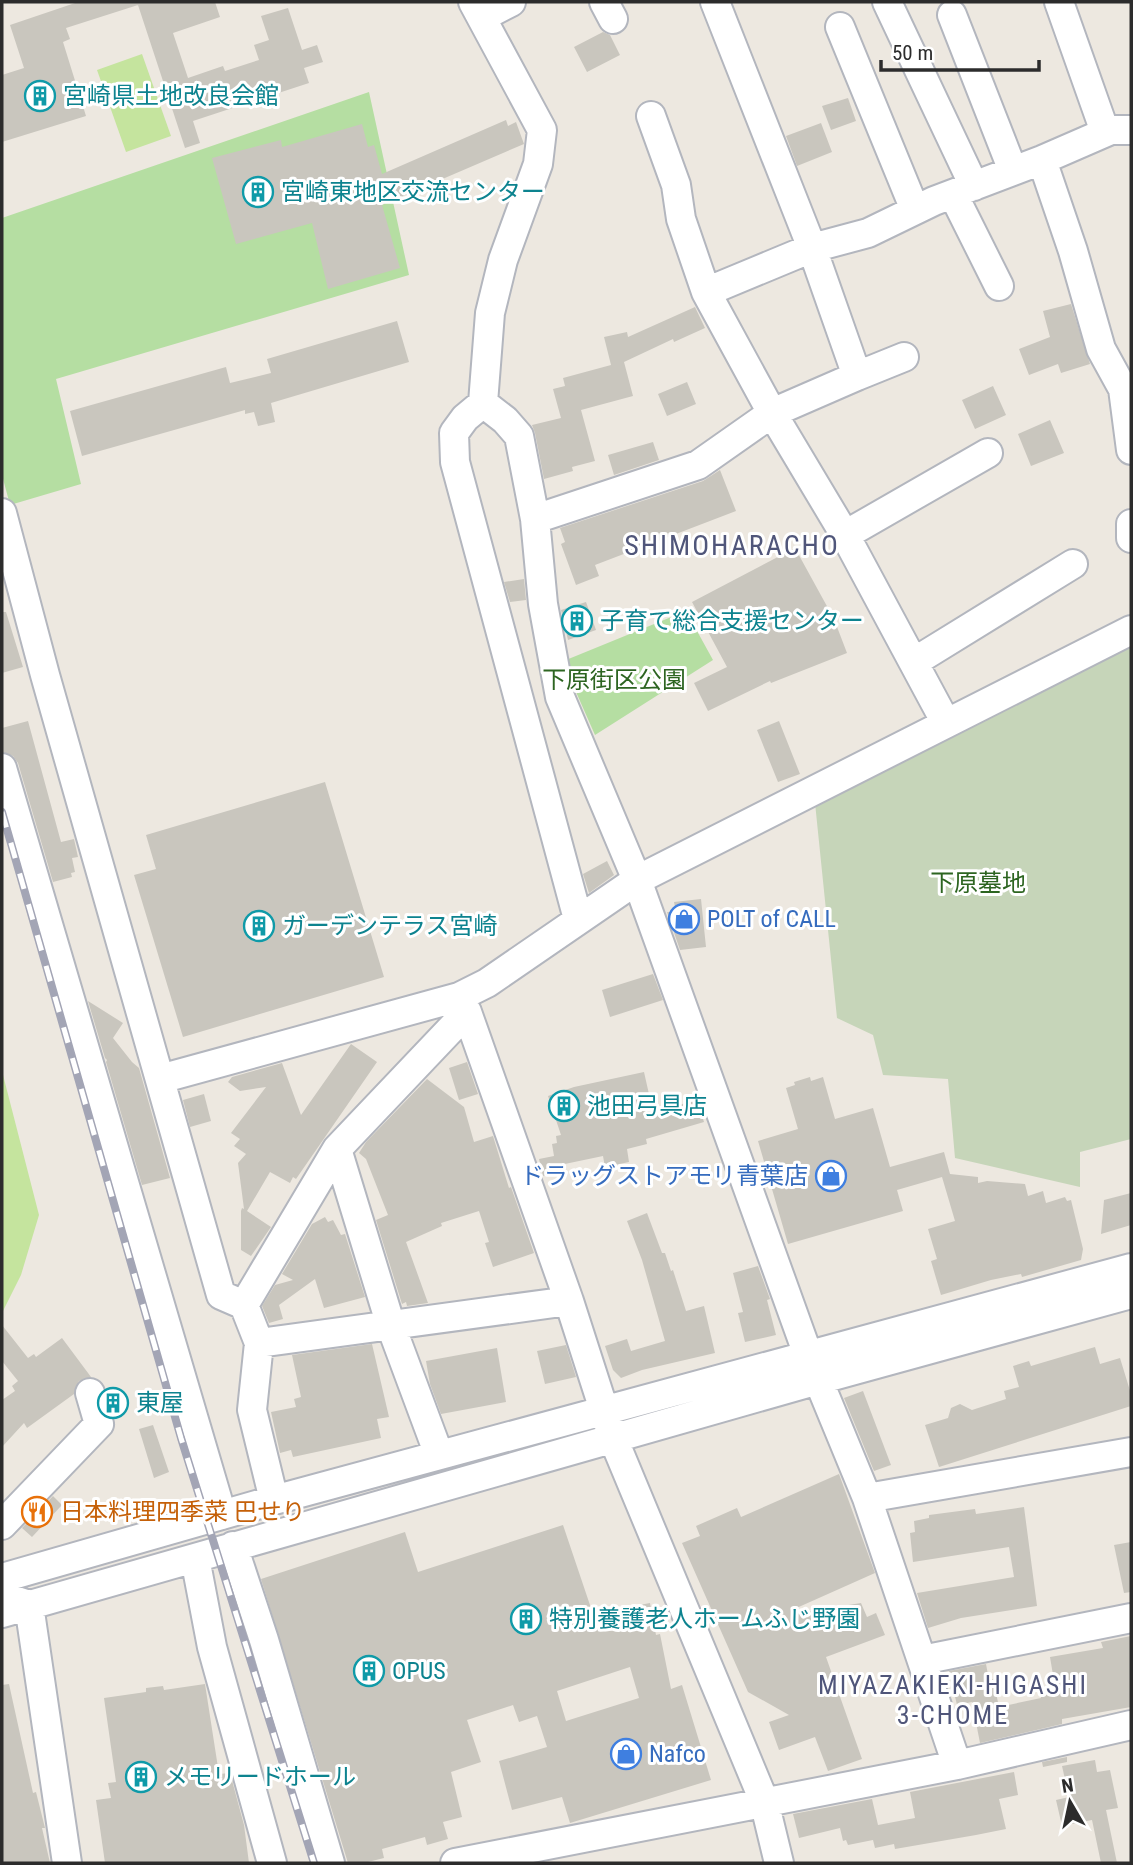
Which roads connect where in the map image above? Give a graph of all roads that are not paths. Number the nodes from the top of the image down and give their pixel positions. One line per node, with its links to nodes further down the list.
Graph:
1 (511, 2): 5 (street)
2 (715, 2): 14 (street)
3 (887, 2): 12 (street)
4 (1059, 2): 9 (street)
5 (477, 9): 19 (street)
6 (952, 15): 11 (street)
7 (840, 27): 13 (street)
8 (651, 116): 16 (street)
9 (1118, 131): 10 (street)
10 (1042, 160): 11 (street); 21 (street)
11 (1013, 171): 12 (street)
12 (964, 190): 13 (street); 15 (street)
13 (915, 210): 14 (street)
14 (812, 248): 16 (street); 18 (street)
15 (999, 286)
16 (706, 292): 20 (street)
17 (904, 357): 18 (street)
18 (857, 376): 20 (street)
19 (483, 403): 24 (street); 34 (street)
20 (772, 413): 24 (street); 26 (street)
21 (1131, 450)
22 (988, 453): 26 (street)
23 (2, 513): 36 (street)
24 (536, 519): 33 (street)
25 (1131, 524): 27 (street)
26 (845, 535): 30 (street)
27 (1131, 538)
28 (1073, 564): 30 (street)
29 (1131, 630): 31 (street)
30 (914, 663): 31 (street)
31 (946, 723): 33 (street)
32 (2, 768): 52 (street)
33 (637, 880): 34 (street); 44 (street)
34 (578, 919): 35 (street)
35 (463, 1005): 36 (street); 37 (street); 40 (street)
36 (160, 1079): 41 (street)
37 (337, 1149): 41 (street); 42 (street)
38 (1131, 1268): 44 (street)
39 (1131, 1294): 44 (street)
40 (569, 1301): 42 (street); 46 (street)
41 (244, 1305): 43 (street)
42 (391, 1326): 43 (street); 49 (street)
43 (259, 1343): 51 (street)
44 (813, 1368): 46 (street); 47 (street); 50 (street)
45 (90, 1393): 53 (street)
46 (605, 1409): 47 (street); 49 (street)
47 (613, 1438): 54 (street); 64 (street)
48 (1131, 1452): 50 (street)
49 (439, 1455): 51 (street)
50 (867, 1498): 61 (street)
51 (274, 1500): 52 (street)
52 (222, 1515): 56 (street)
53 (2, 1525)
54 (233, 1546): 55 (street); 67 (street)
55 (195, 1558): 58 (street); 66 (street)
56 (2, 1578)
57 (2, 1596): 58 (street)
58 (29, 1605): 59 (street); 65 (street)
59 (2, 1613)
60 (1131, 1618): 61 (street)
61 (922, 1660): 63 (street)
62 (1131, 1725): 63 (street)
63 (957, 1765): 64 (street)
64 (764, 1801): 68 (street); 69 (street)
65 (66, 1863)
66 (272, 1863)
67 (330, 1863)
68 (455, 1863)
69 (779, 1863)

